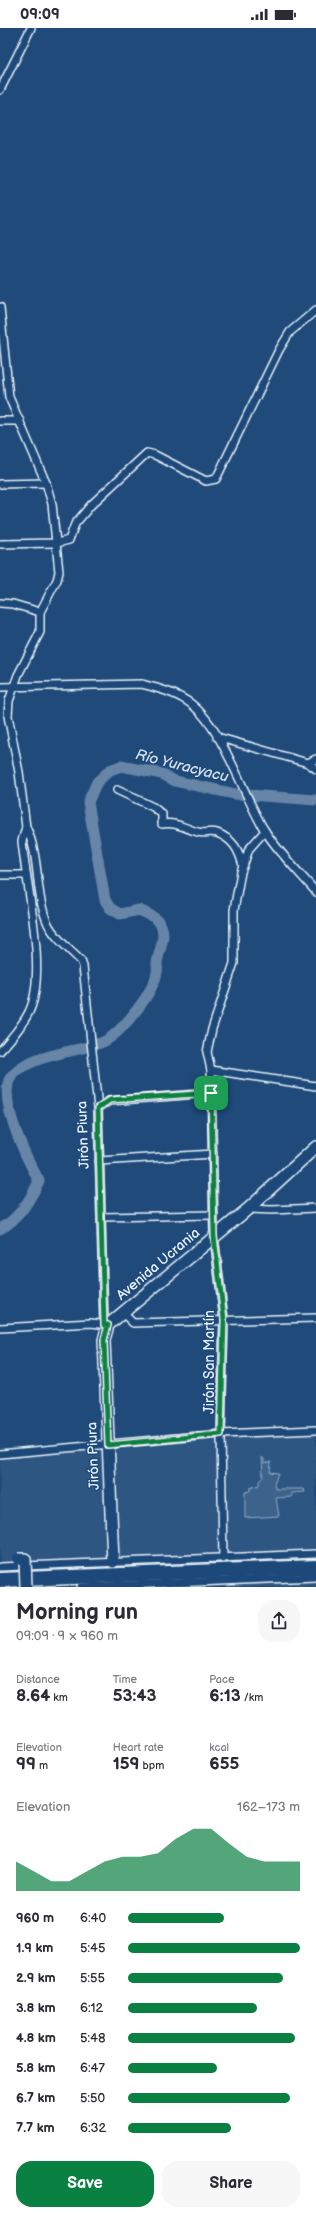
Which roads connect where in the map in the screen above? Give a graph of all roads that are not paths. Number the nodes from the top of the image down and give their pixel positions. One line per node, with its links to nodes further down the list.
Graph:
1 (31, 28): 2 (street)
2 (0, 90)
3 (0, 307): 6 (street)
4 (316, 310): 9 (street)
5 (0, 421): 6 (street)
6 (20, 421): 7 (street)
7 (46, 483): 8 (street); 9 (street)
8 (0, 484)
9 (57, 543): 10 (street); 12 (street)
10 (0, 544)
11 (0, 603): 12 (street)
12 (40, 612): 14 (street)
13 (0, 687): 14 (street)
14 (13, 688): 15 (street); 20 (street)
15 (217, 737): 17 (street); 21 (street)
16 (316, 759): 17 (street)
17 (308, 763): 18 (street)
18 (316, 769)
19 (118, 790): 22 (street)
20 (26, 827): 24 (street); 30 (street, Jirón Piura)
21 (264, 831): 22 (street, Jirón San Martín); 25 (street)
22 (243, 866): 27 (street, Jirón San Martín)
23 (0, 875): 24 (street)
24 (26, 875): 26 (street)
25 (316, 892)
26 (0, 1051)
27 (211, 1070): 28 (street); 29 (street, Jirón San Martín)
28 (316, 1086)
29 (211, 1093): 30 (street); 33 (street, Jirón San Martín)
30 (98, 1108): 34 (street, Jirón Piura)
31 (316, 1148): 32 (street); 36 (main road, Avenida Ucrania)
32 (316, 1151)
33 (213, 1154): 34 (street); 37 (street, Jirón San Martín)
34 (99, 1160): 38 (street, Jirón Piura)
35 (316, 1208): 36 (street)
36 (248, 1209): 39 (main road, Avenida Ucrania)
37 (214, 1215): 38 (street); 39 (street, Jirón San Martín)
38 (101, 1217): 43 (street, Jirón Piura)
39 (214, 1236): 40 (main road, Avenida Ucrania); 42 (street, Jirón San Martín)
40 (123, 1313): 42 (street); 43 (main road, Avenida Ucrania)
41 (316, 1318): 42 (street)
42 (224, 1319): 46 (street, Jirón San Martín)
43 (106, 1325): 44 (street); 47 (main road, Jirón Piura)
44 (0, 1328)
45 (316, 1430): 46 (street)
46 (221, 1434): 47 (street); 51 (street, Jirón San Martín)
47 (108, 1445): 48 (street); 54 (main road, Jirón Piura)
48 (0, 1454)
49 (316, 1554): 51 (street)
50 (18, 1559): 58 (main road, bridge)
51 (223, 1559): 54 (street)
52 (0, 1567): 54 (street)
53 (316, 1567): 54 (highway)
54 (113, 1577): 56 (highway); 57 (street); 59 (street)
55 (316, 1577): 57 (street)
56 (0, 1580)
57 (223, 1584)
58 (26, 1587)
59 (81, 1587)

